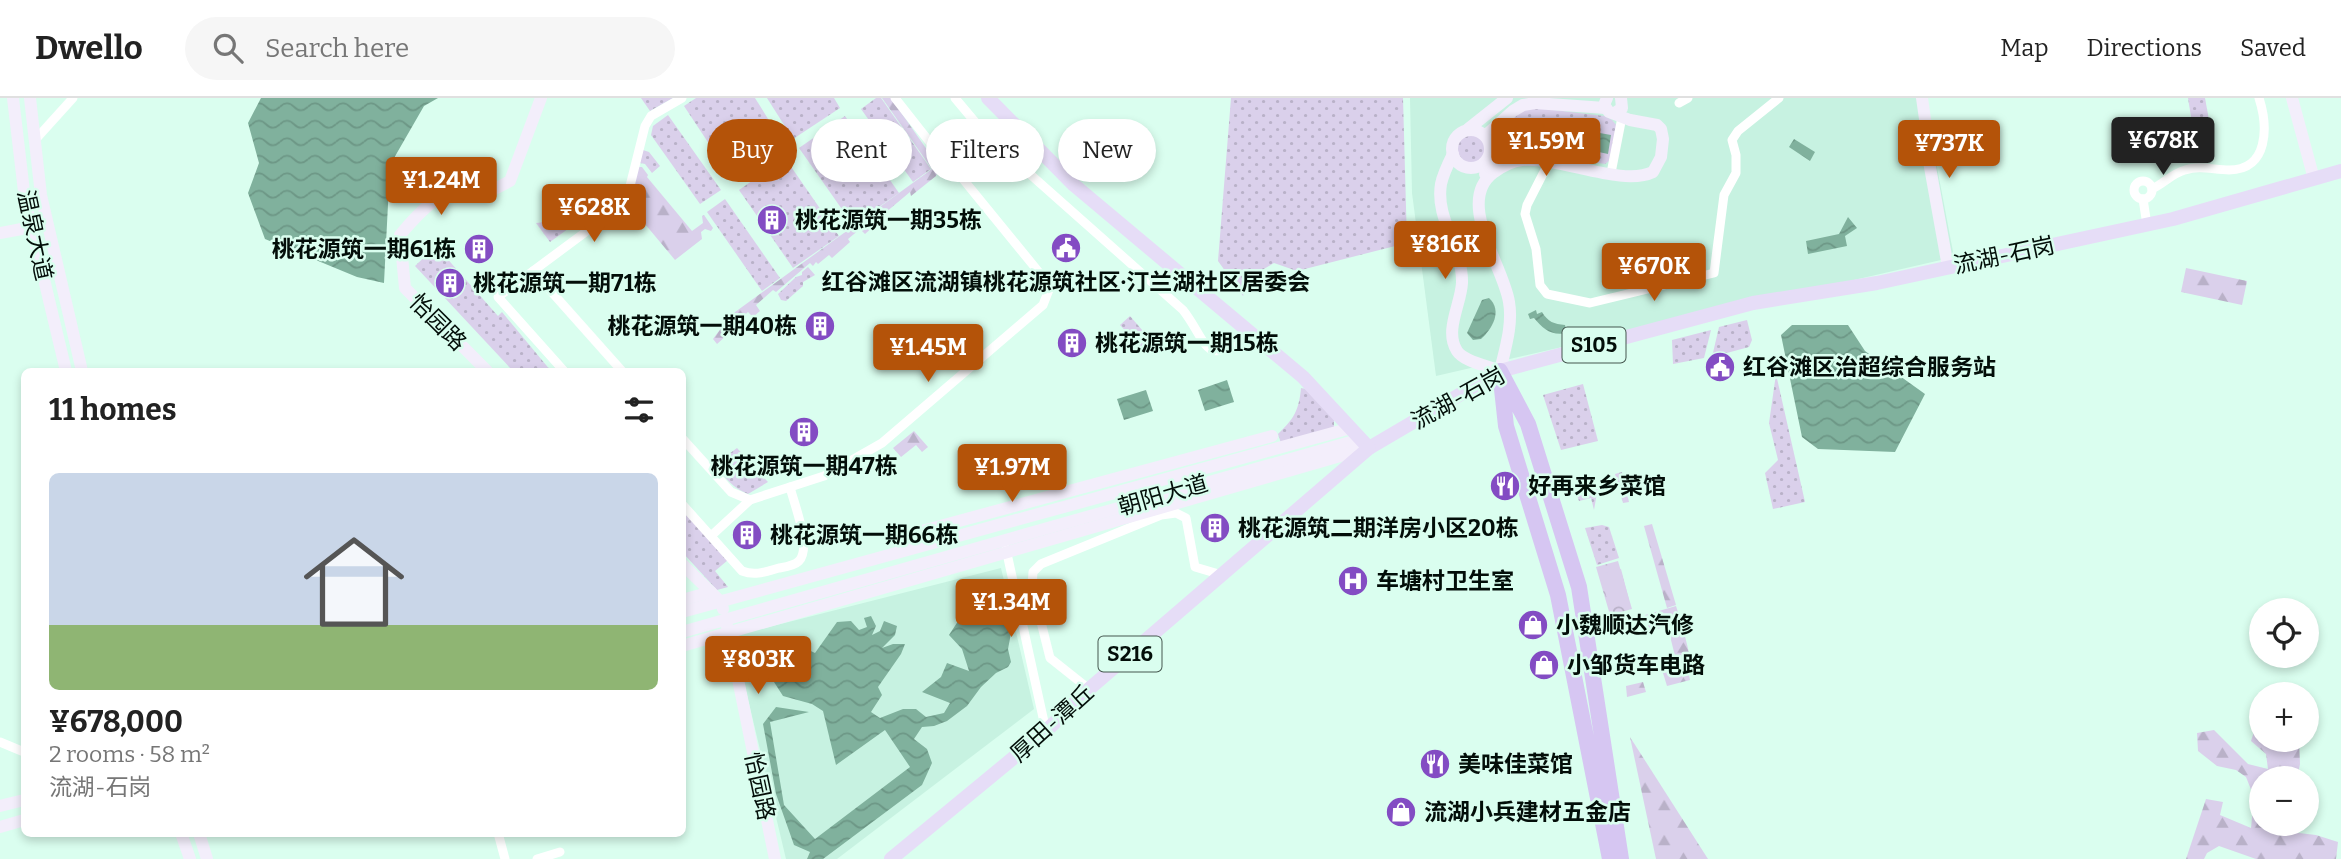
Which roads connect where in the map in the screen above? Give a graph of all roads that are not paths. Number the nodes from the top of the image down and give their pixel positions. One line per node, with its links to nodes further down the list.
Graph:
1 (13, 98): 32 (street, 温泉大道)
2 (30, 98): 19 (street, 温泉大道)
3 (73, 98): 19 (street)
4 (541, 98): 39 (street, 怡园路)
5 (682, 98): 35 (street)
6 (895, 98): 18 (street)
7 (954, 98): 16 (street)
8 (988, 98): 15 (main road)
9 (1507, 98): 17 (street)
10 (1779, 98): 23 (street)
11 (1922, 98): 34 (street)
12 (2259, 98): 29 (street)
13 (2292, 98): 26 (street)
14 (1620, 108): 20 (street); 25 (street); 25 (street)
15 (1008, 118): 36 (main road)
16 (972, 119)
17 (1468, 129): 20 (street); 21 (street)
18 (926, 137)
19 (35, 140): 38 (street, 温泉大道)
20 (1490, 145): 21 (street); 22 (street); 42 (street)
21 (1455, 158): 42 (street)
22 (1523, 160): 23 (street); 42 (street)
23 (1549, 162): 25 (street)
24 (2341, 171): 26 (main road, 流湖-石岗 / S105)
25 (1613, 174)
26 (2314, 178): 31 (main road, 流湖-石岗 / S105)
27 (965, 182): 46 (street)
28 (1039, 182): 36 (street)
29 (2152, 189): 30 (street); 30 (street)
30 (2143, 199): 31 (street)
31 (2147, 225): 34 (main road, 流湖-石岗 / S105)
32 (32, 226): 33 (street); 37 (street, 温泉大道)
33 (0, 233)
34 (1948, 267): 42 (main road, 流湖-石岗 / S105)
35 (533, 271): 40 (street); 41 (street)
36 (1249, 332): 44 (main road)
37 (65, 368)
38 (81, 368)
39 (484, 368)
40 (561, 368)
41 (619, 368)
42 (1500, 371): 44 (main road, 流湖-石岗 / S105); 82 (highway); 83 (highway)
43 (1272, 436): 51 (street)
44 (1360, 438): 49 (street, 朝阳大道); 50 (street); 56 (main road, 厚田-潭丘 / S216); 59 (street, 朝阳大道)
45 (686, 442): 47 (street)
46 (790, 487): 47 (street); 52 (street)
47 (750, 500): 52 (street)
48 (686, 508): 52 (street)
49 (1093, 515): 50 (street); 53 (street, 朝阳大道)
50 (1107, 530): 54 (street); 56 (street); 64 (street)
51 (922, 531)
52 (711, 536)
53 (1004, 540): 54 (street); 61 (street, 朝阳大道)
54 (1007, 554): 61 (street); 65 (street)
55 (686, 568): 57 (street)
56 (1222, 575): 64 (main road, 厚田-潭丘 / S216)
57 (711, 592): 58 (street); 59 (street)
58 (686, 599)
59 (721, 602): 60 (street, 朝阳大道); 61 (street, 怡园路)
60 (686, 611)
61 (727, 626): 62 (street, 朝阳大道); 63 (street); 80 (street, 怡园路)
62 (686, 631)
63 (686, 644)
64 (1089, 689): 65 (main road, 厚田-潭丘 / S216)
65 (1046, 731): 81 (main road, 厚田-潭丘 / S216)
66 (0, 742): 67 (street)
67 (21, 751)
68 (21, 801): 69 (street)
69 (0, 806)
70 (21, 821): 71 (street)
71 (0, 827)
72 (182, 837): 76 (street)
73 (200, 837): 77 (street)
74 (499, 837): 78 (street)
75 (560, 852): 79 (street)
76 (190, 859)
77 (207, 859)
78 (505, 859)
79 (537, 859)
80 (775, 859)
81 (891, 859)
82 (1610, 859)
83 (1621, 859)

